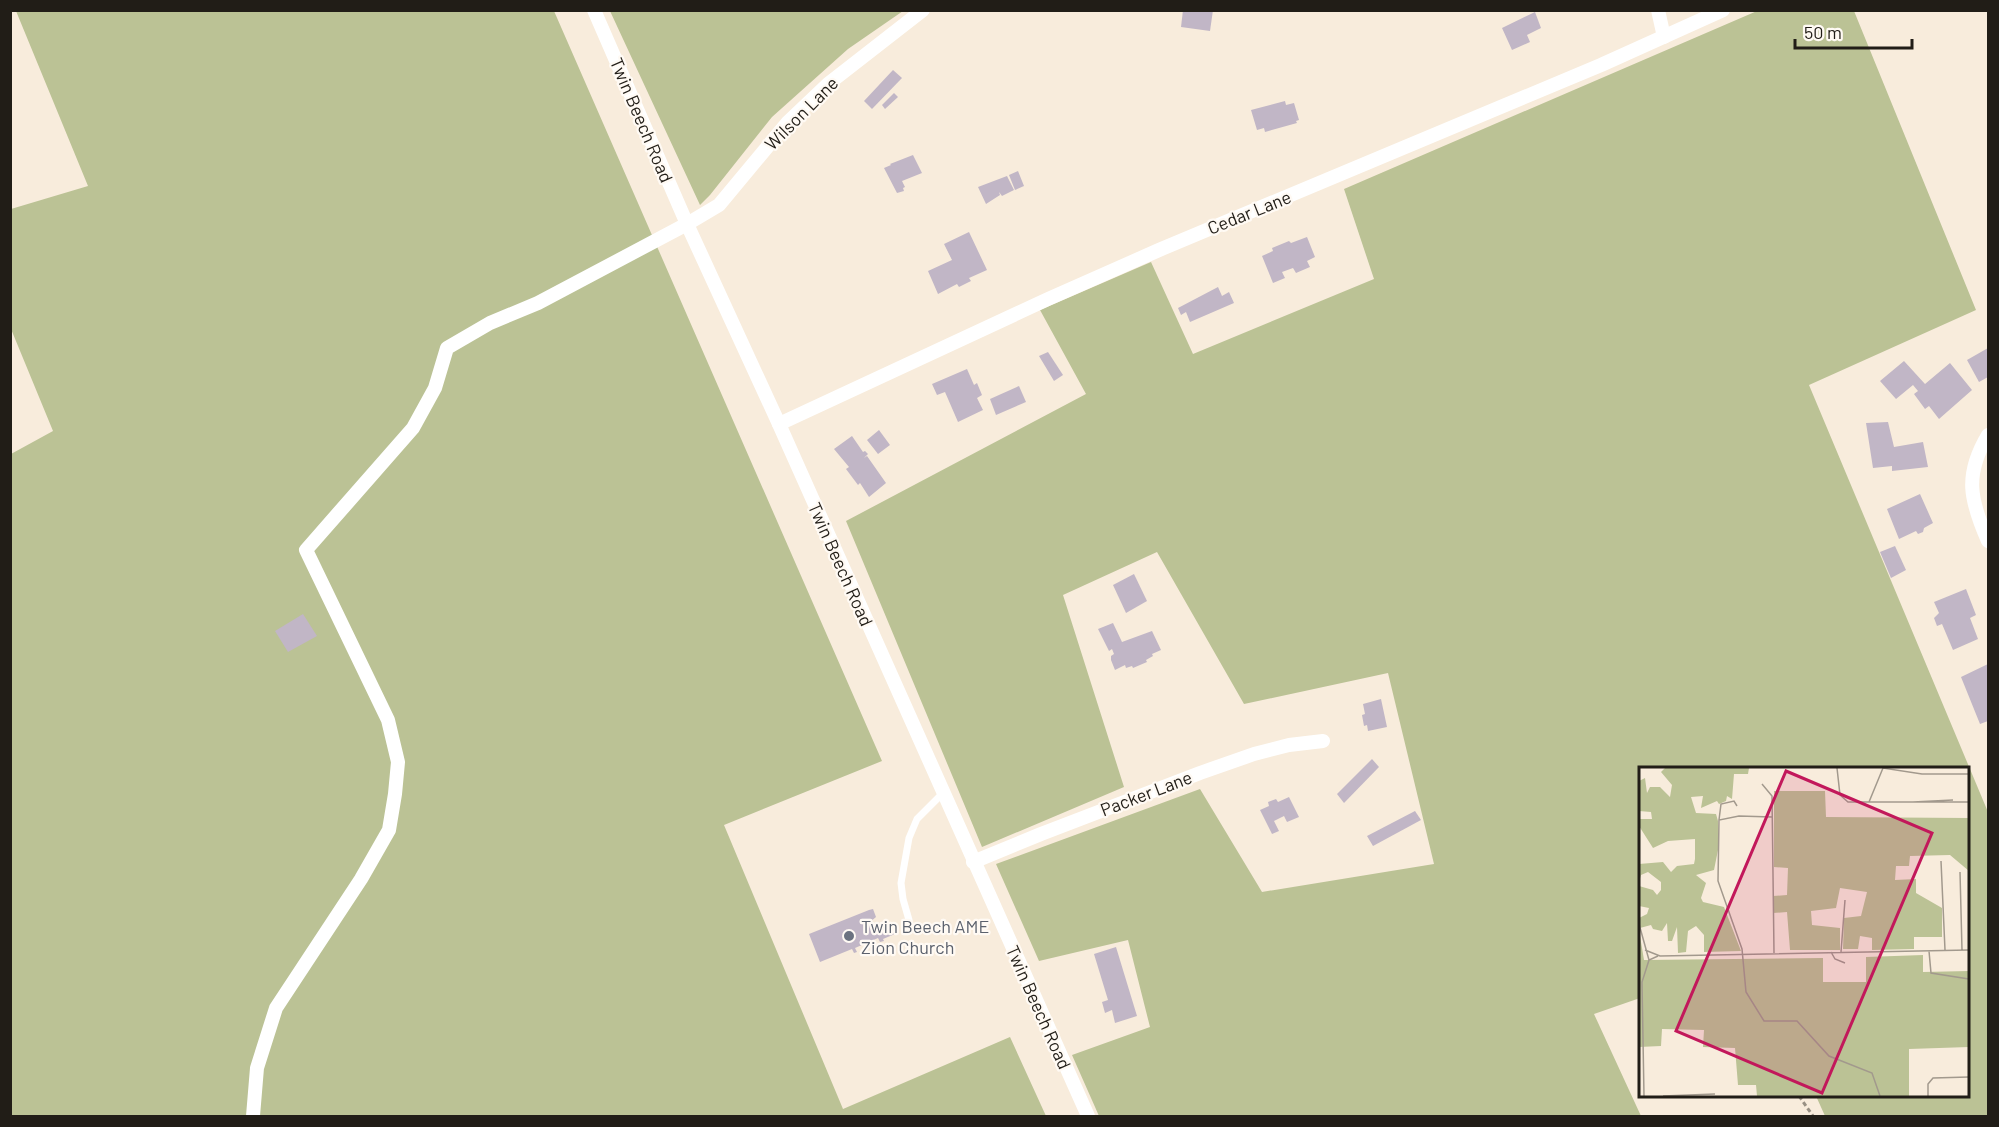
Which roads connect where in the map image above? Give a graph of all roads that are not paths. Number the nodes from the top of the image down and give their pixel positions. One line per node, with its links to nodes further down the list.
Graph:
1 (594, 10): 6 (street, Twin Beech Road)
2 (923, 10): 6 (street, Wilson Lane)
3 (1658, 10): 5 (street)
4 (1723, 10): 5 (street, Cedar Lane)
5 (1664, 37): 7 (street, Cedar Lane)
6 (687, 224): 7 (street, Twin Beech Road); 14 (street, Wilson Lane)
7 (779, 424): 11 (street, Twin Beech Road)
8 (1989, 435): 9 (street)
9 (1989, 541)
10 (1323, 741): 12 (street, Packer Lane)
11 (943, 793): 12 (street, Twin Beech Road); 13 (lane)
12 (974, 862): 15 (street, Twin Beech Road)
13 (909, 920)
14 (253, 1116)
15 (1088, 1116)

